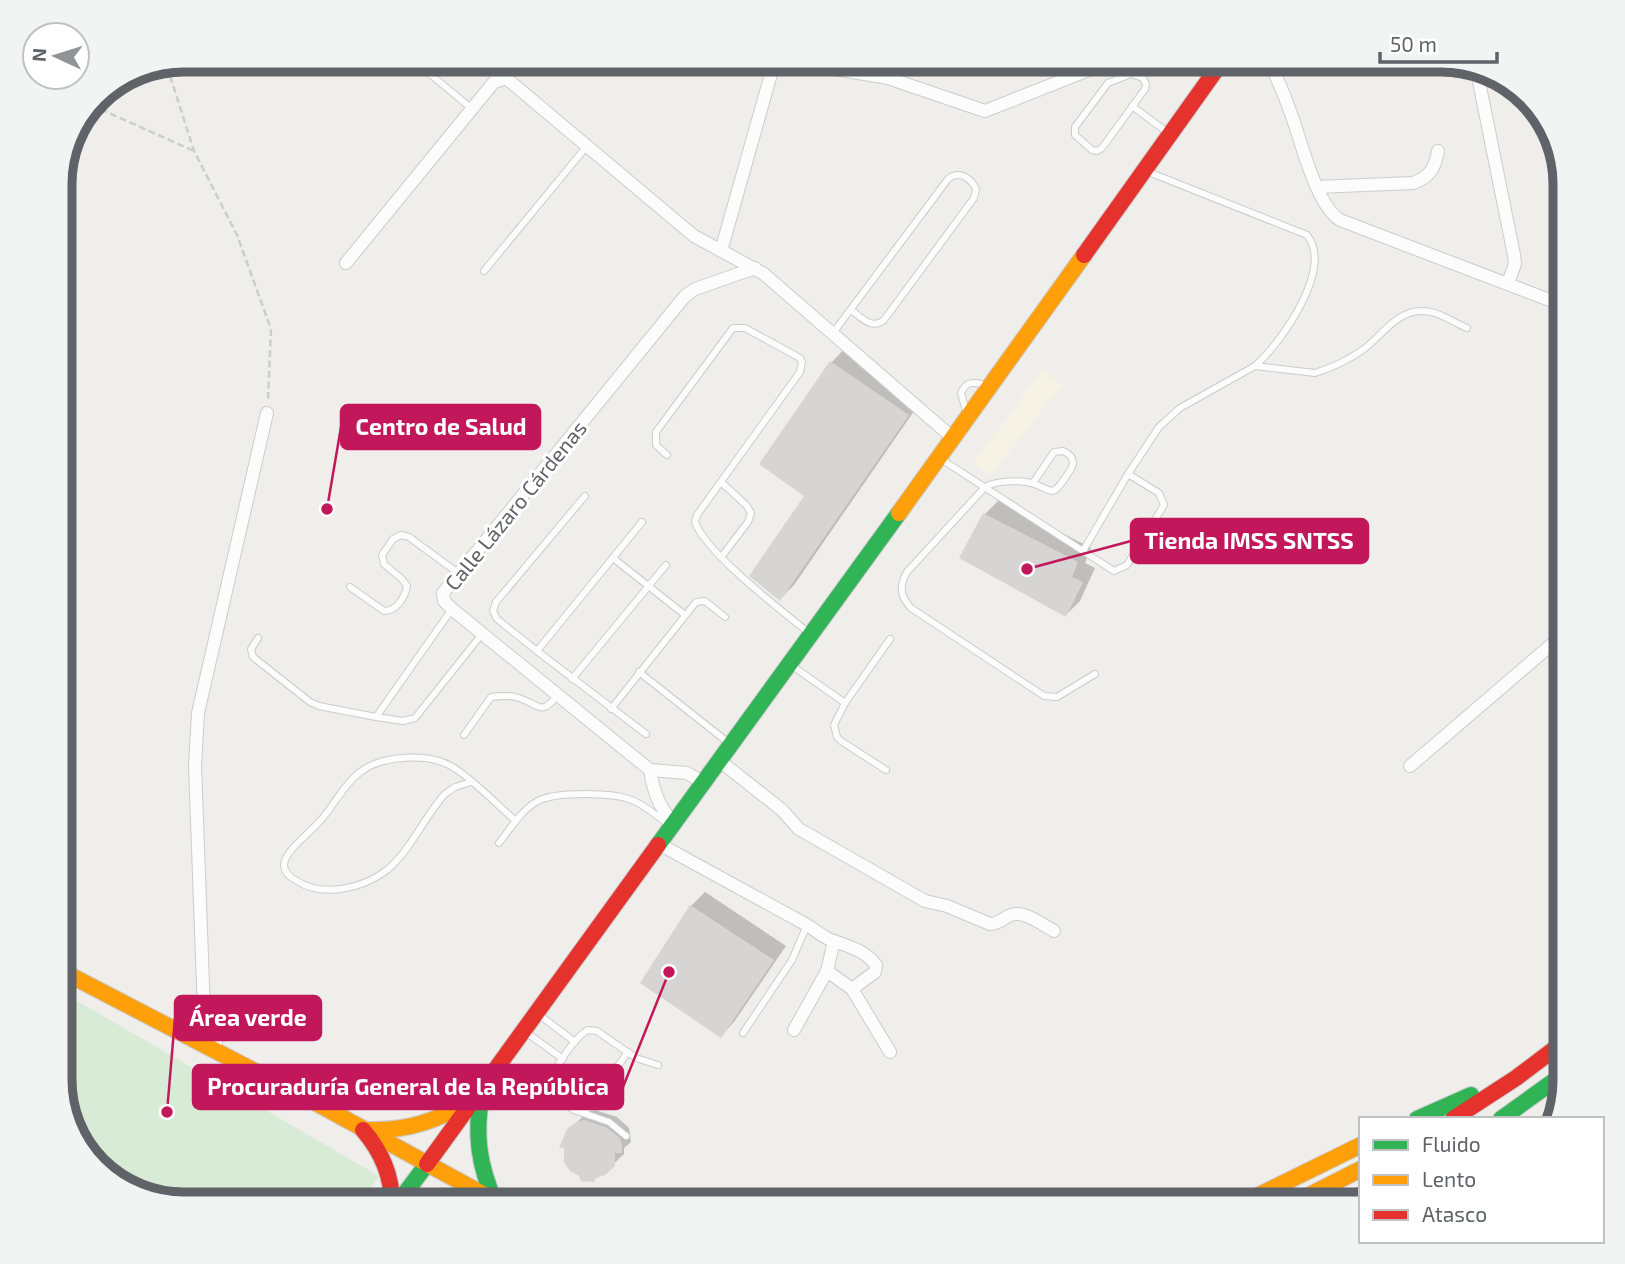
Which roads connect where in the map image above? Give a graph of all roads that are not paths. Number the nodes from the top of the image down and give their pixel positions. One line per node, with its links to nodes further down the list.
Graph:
1 (429, 72): 9 (lane)
2 (772, 72): 15 (street)
3 (853, 72): 4 (street)
4 (1084, 72)
5 (1214, 72): 10 (main road)
6 (1274, 72): 14 (street)
7 (1478, 78): 19 (street)
8 (1132, 106): 8 (lane); 10 (lane)
9 (471, 108): 11 (street); 16 (street)
10 (1170, 134): 13 (main road)
11 (587, 146): 15 (street); 18 (lane)
12 (1438, 151): 14 (street)
13 (1145, 170): 24 (lane); 26 (main road)
14 (1317, 187): 19 (street)
15 (721, 251): 17 (street)
16 (346, 263)
17 (755, 268): 23 (street); 39 (street, Calle Lázaro Cárdenas)
18 (484, 271)
19 (1508, 283): 20 (street)
20 (1553, 301)
21 (851, 310): 21 (lane); 23 (lane)
22 (1467, 328): 24 (lane)
23 (833, 333): 26 (street)
24 (1255, 366): 29 (lane)
25 (267, 413): 84 (street)
26 (953, 438): 28 (main road)
27 (667, 454): 30 (lane)
28 (939, 458): 32 (lane); 46 (main road)
29 (1128, 474): 35 (lane); 35 (lane)
30 (720, 482): 36 (lane); 36 (lane)
31 (1033, 483): 31 (lane); 32 (lane)
32 (985, 487): 35 (lane); 53 (lane)
33 (585, 496): 50 (lane)
34 (642, 522): 37 (lane)
35 (1083, 551)
36 (722, 556): 46 (lane)
37 (613, 558): 40 (lane); 50 (lane)
38 (666, 565): 40 (lane)
39 (458, 573): 41 (lane); 42 (street, Calle Lázaro Cárdenas)
40 (648, 586): 43 (lane); 54 (lane)
41 (350, 587)
42 (452, 610): 45 (street, Calle Lázaro Cárdenas); 58 (lane)
43 (685, 615): 44 (lane); 52 (lane)
44 (725, 617)
45 (482, 634): 55 (street, Calle Lázaro Cárdenas); 58 (lane)
46 (810, 635): 51 (main road)
47 (258, 638): 58 (lane)
48 (890, 639): 56 (lane)
49 (1553, 644): 63 (street)
50 (537, 651): 54 (lane)
51 (790, 664): 56 (lane); 61 (main road)
52 (639, 672): 57 (lane); 61 (lane)
53 (1095, 674)
54 (572, 679): 57 (lane)
55 (557, 696): 60 (lane); 64 (street, Calle Lázaro Cárdenas)
56 (845, 703): 65 (lane)
57 (611, 709): 59 (lane)
58 (376, 717)
59 (646, 734)
60 (464, 735)
61 (731, 745): 62 (main road)
62 (720, 761): 67 (main road); 73 (street)
63 (1410, 766)
64 (650, 770): 67 (street); 69 (street)
65 (886, 770)
66 (471, 782): 66 (lane); 68 (lane)
67 (704, 783): 69 (main road)
68 (516, 821): 69 (lane); 70 (lane)
69 (673, 825): 71 (main road)
70 (499, 843)
71 (659, 844): 72 (street); 78 (main road)
72 (807, 925): 74 (street); 81 (lane)
73 (1054, 931)
74 (834, 941): 75 (street); 77 (street)
75 (827, 971): 77 (street); 80 (street)
76 (72, 976): 84 (main road)
77 (852, 989): 86 (street)
78 (536, 1012): 79 (main road); 82 (lane)
79 (523, 1030): 87 (lane); 91 (main road)
80 (794, 1030)
81 (743, 1033)
82 (575, 1042): 85 (lane); 87 (lane)
83 (1553, 1051): 89 (main road)
84 (215, 1052): 96 (main road)
85 (628, 1052): 88 (lane); 92 (lane)
86 (890, 1052)
87 (563, 1059): 92 (lane)
88 (658, 1065)
89 (1517, 1079): 93 (main road); 94 (main road)
90 (1553, 1082): 95 (main road)
91 (483, 1089): 96 (main road); 99 (main road); 104 (main road)
92 (584, 1113): 97 (lane)
93 (1422, 1117)
94 (1456, 1117)
95 (1504, 1117)
96 (363, 1130): 99 (main road); 101 (main road)
97 (626, 1136)
98 (1359, 1146): 105 (main road)
99 (427, 1164): 102 (main road); 103 (main road)
100 (1359, 1170): 106 (main road)
101 (393, 1192)
102 (405, 1192)
103 (478, 1192)
104 (493, 1192)
105 (1267, 1192)
106 (1318, 1192)

